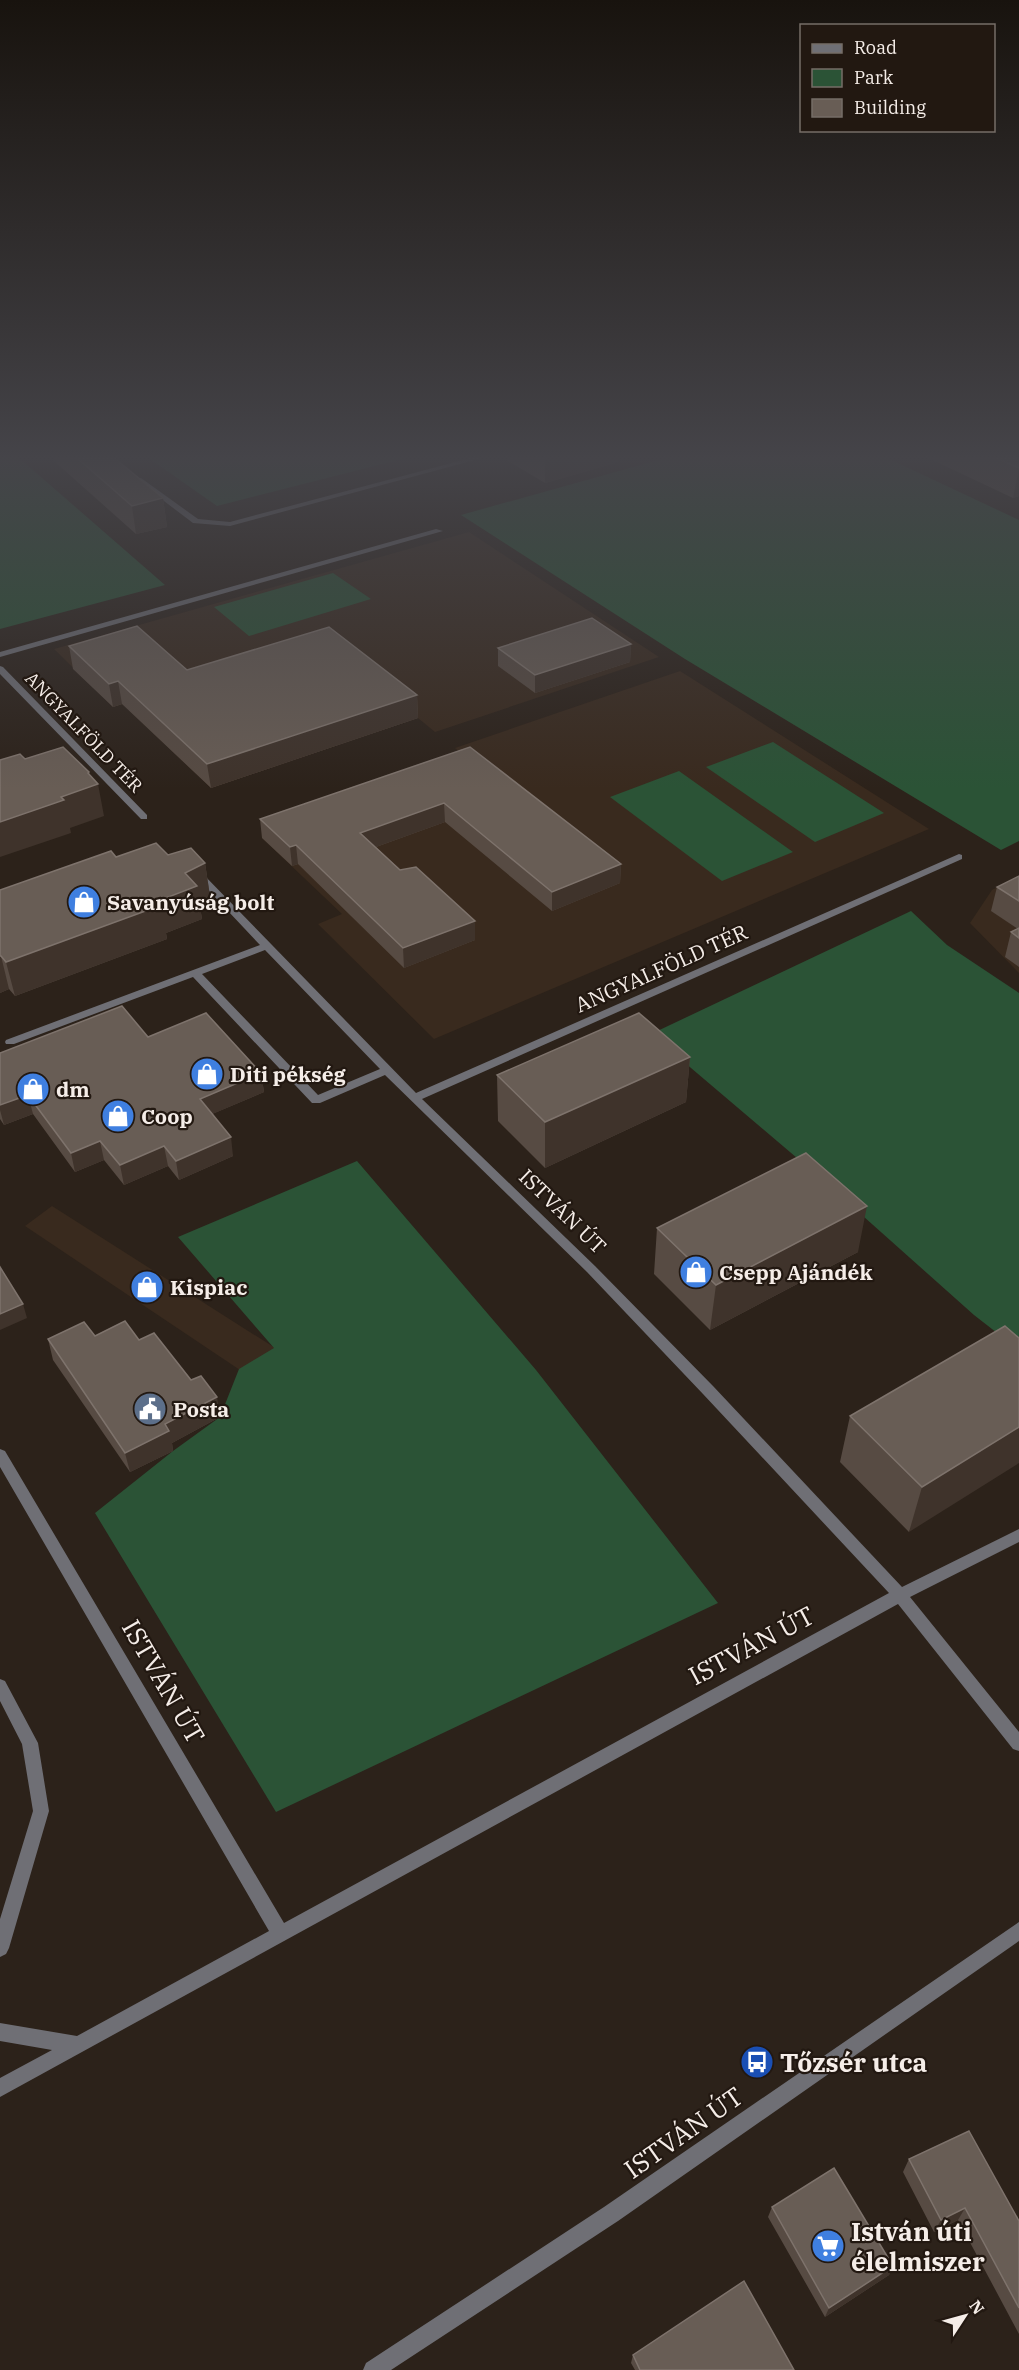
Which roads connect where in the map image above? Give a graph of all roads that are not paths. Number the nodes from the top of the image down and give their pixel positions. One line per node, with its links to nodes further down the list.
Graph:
1 (309, 568): 2 (street, ANGYALFÖLD TÉR)
2 (0, 655)
3 (0, 669): 4 (street, ANGYALFÖLD TÉR)
4 (144, 817)
5 (959, 857): 11 (street, ANGYALFÖLD TÉR)
6 (193, 870): 7 (street)
7 (266, 946): 8 (street); 10 (street)
8 (195, 973): 9 (street); 10 (street)
9 (10, 1042)
10 (387, 1070): 11 (street)
11 (414, 1098): 14 (street, ISTVÁN ÚT)
12 (0, 1455): 18 (street, ISTVÁN ÚT)
13 (1019, 1535): 14 (street, ISTVÁN ÚT)
14 (900, 1595): 16 (street, ISTVÁN ÚT); 18 (street, ISTVÁN ÚT)
15 (0, 1686): 19 (street)
16 (1019, 1744)
17 (1019, 1931): 23 (street, ISTVÁN ÚT)
18 (281, 1934): 21 (street, ISTVÁN ÚT)
19 (0, 1948)
20 (0, 2032): 21 (street)
21 (77, 2045): 22 (street, ISTVÁN ÚT)
22 (0, 2088)
23 (373, 2370)

